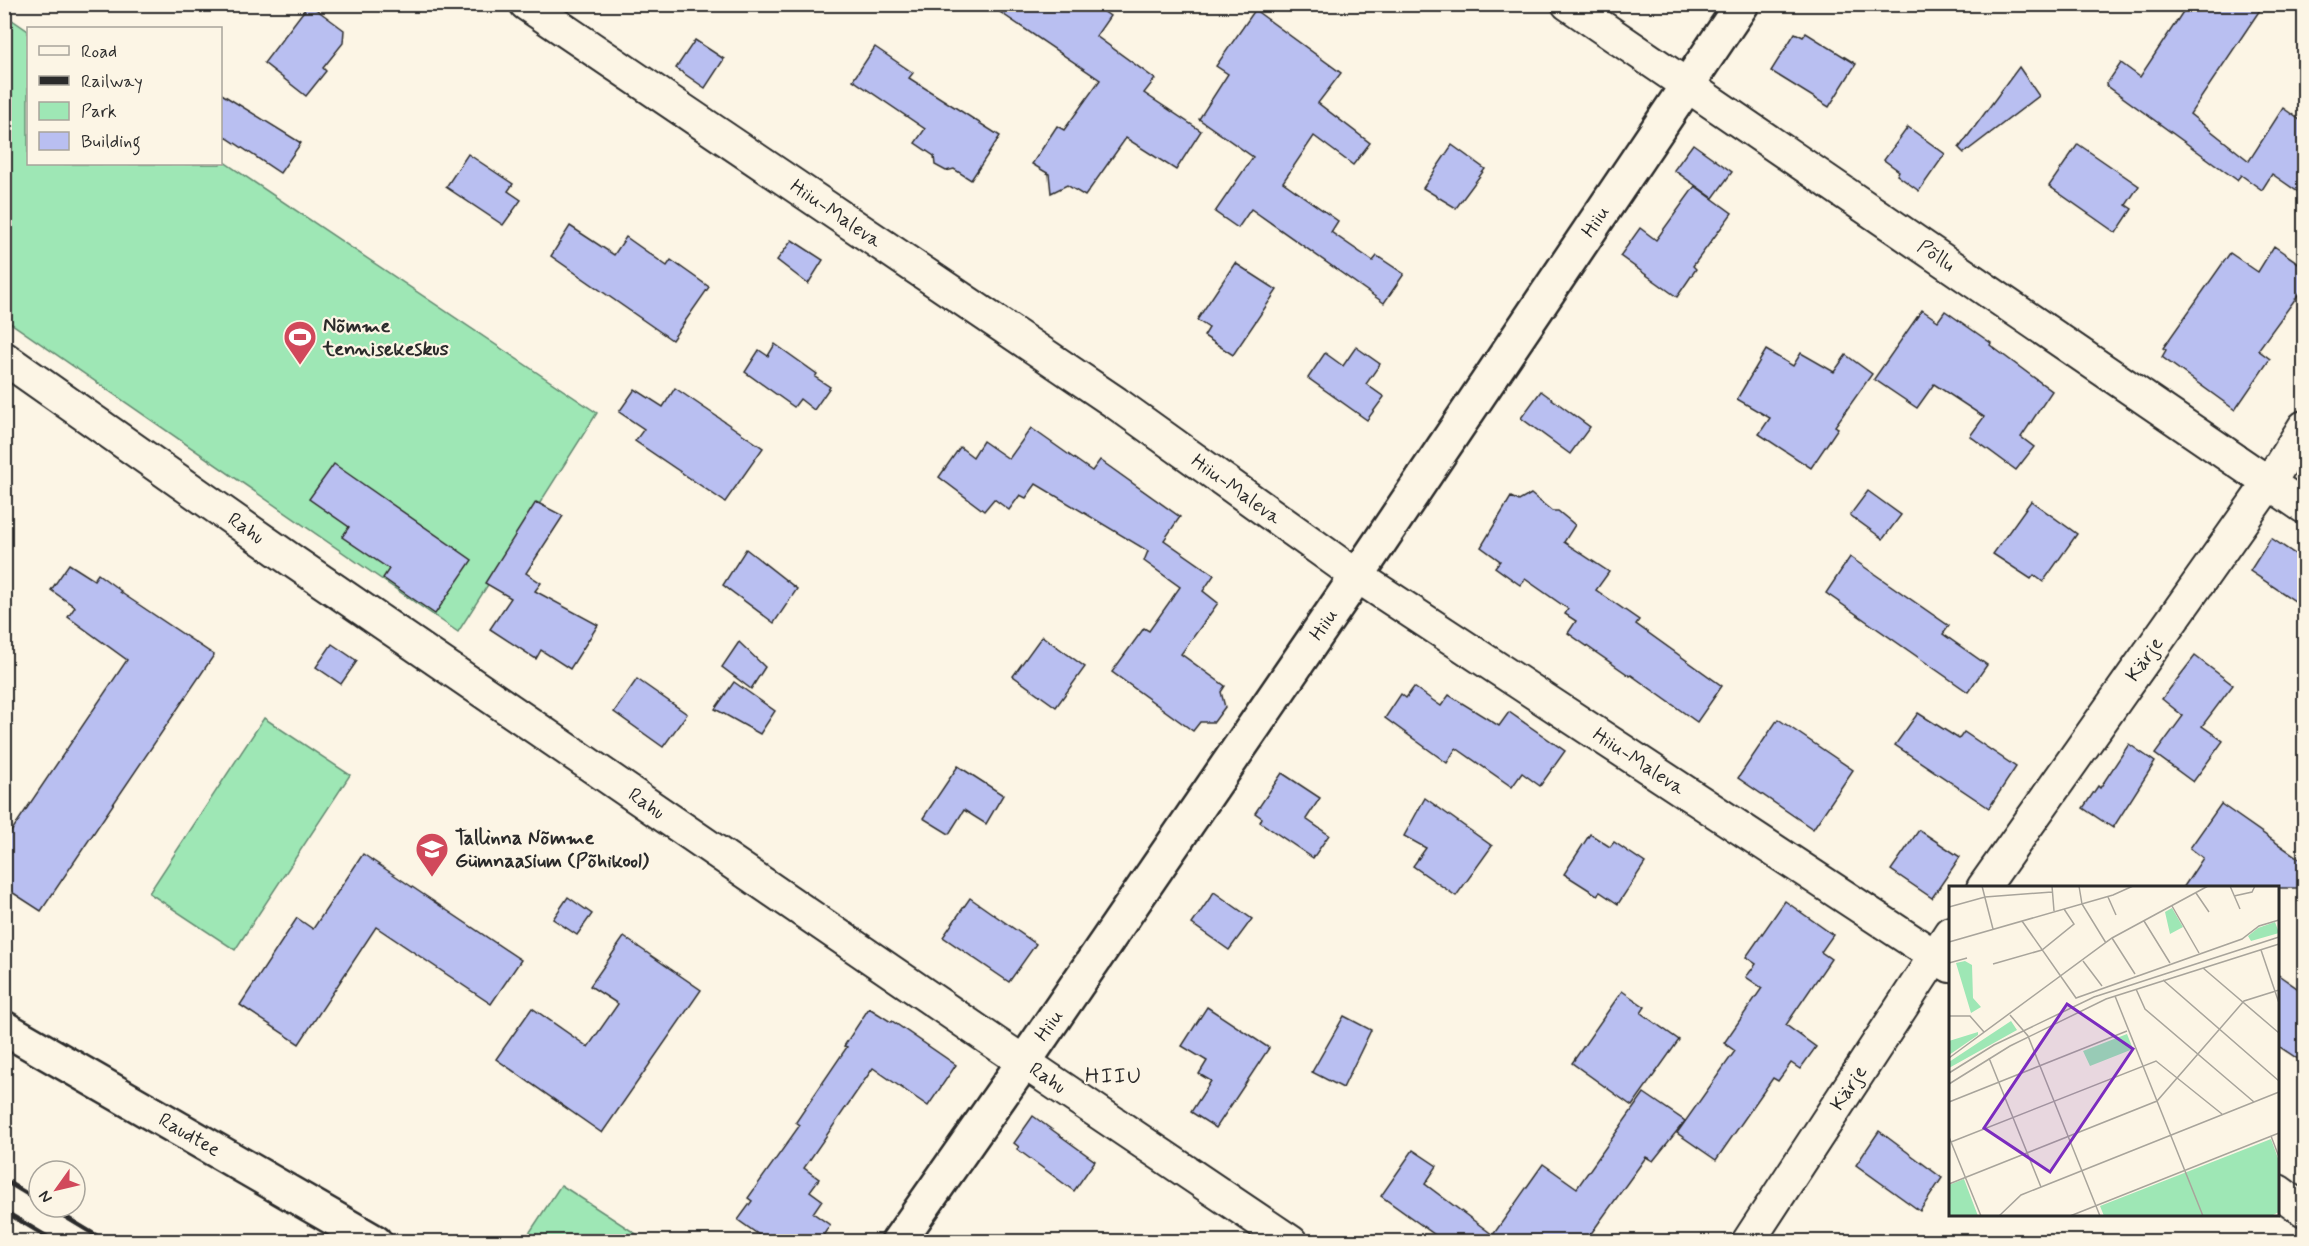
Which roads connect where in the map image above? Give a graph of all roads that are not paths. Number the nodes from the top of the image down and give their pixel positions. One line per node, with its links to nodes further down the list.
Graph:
1 (526, 4): 9 (street, Hiiu-Maleva)
2 (1568, 4): 4 (street, Põllu)
3 (1742, 4): 4 (street, Hiiu)
4 (1686, 86): 7 (street, Põllu); 9 (street, Hiiu)
5 (4, 358): 13 (street, Rahu)
6 (2304, 427): 7 (street, Kärje)
7 (2269, 483): 8 (street, Põllu); 10 (street, Kärje)
8 (2304, 507)
9 (1358, 576): 11 (street, Hiiu-Maleva); 13 (street, Hiiu)
10 (1984, 886)
11 (1945, 952): 19 (street, Kärje)
12 (4, 1028): 16 (street, Raudtee)
13 (1024, 1062): 17 (street, Hiiu); 18 (street, Rahu)
14 (2279, 1192): 15 (street)
15 (2304, 1210)
16 (375, 1242)
17 (898, 1242)
18 (1291, 1242)
19 (1748, 1242)

